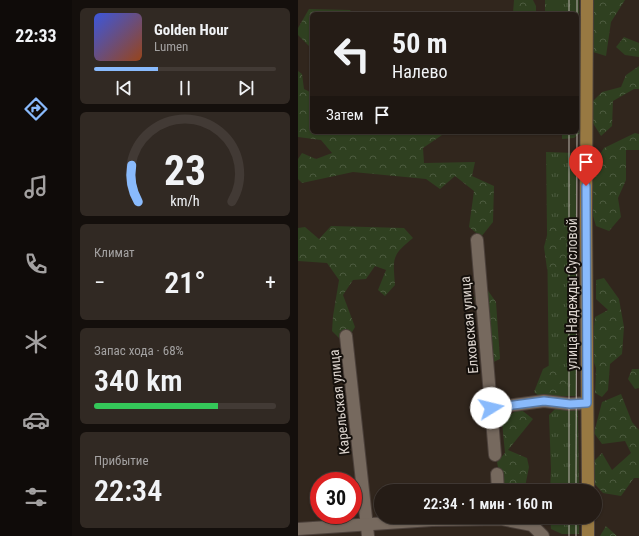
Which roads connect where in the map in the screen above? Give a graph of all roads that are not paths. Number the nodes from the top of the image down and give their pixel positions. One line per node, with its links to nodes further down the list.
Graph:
1 (587, 0): 4 (main road, улица Надежды Сусловой)
2 (476, 240): 5 (street, Елховская улица)
3 (346, 336): 14 (street, Карельская улица)
4 (587, 403): 5 (street); 9 (main road, улица Надежды Сусловой)
5 (491, 408): 6 (street, Елховская улица)
6 (495, 455)
7 (497, 474): 8 (street)
8 (498, 484)
9 (588, 484)
10 (406, 524): 14 (street)
11 (528, 524): 15 (street)
12 (588, 524): 16 (main road)
13 (298, 529): 14 (street)
14 (368, 530)
15 (543, 536)
16 (588, 536)

